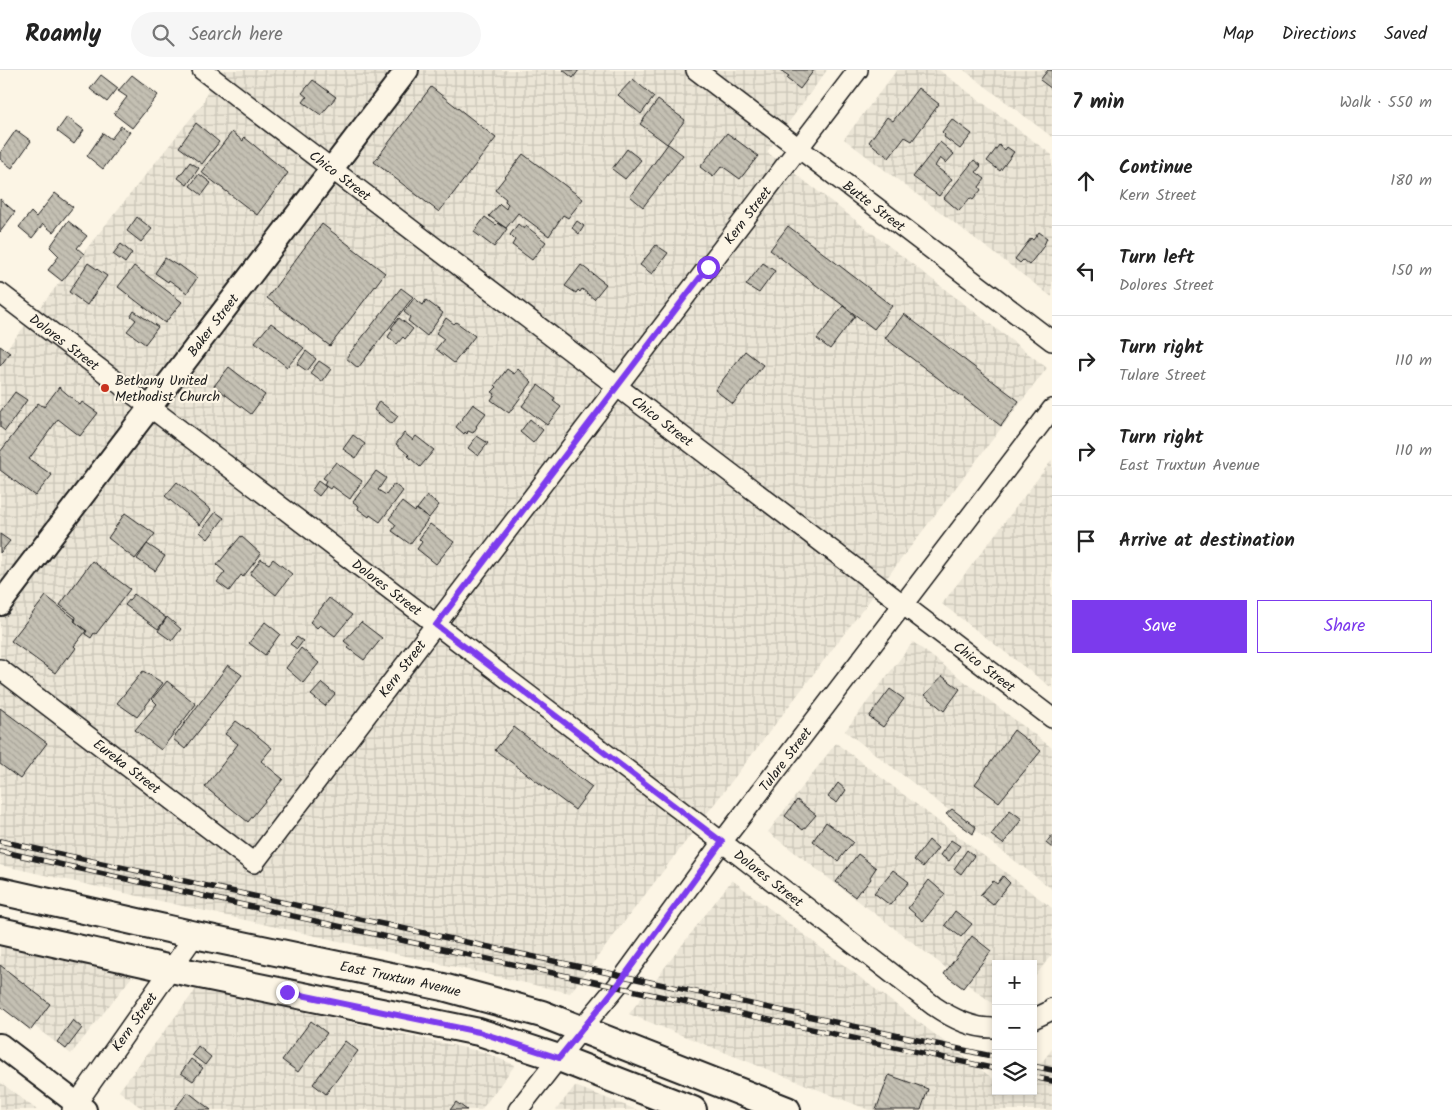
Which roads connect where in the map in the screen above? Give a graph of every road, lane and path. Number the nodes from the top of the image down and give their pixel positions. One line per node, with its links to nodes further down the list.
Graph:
1 (202, 70): 6 (street, Chico Street)
2 (407, 70): 6 (street, Baker Street)
3 (696, 70): 5 (street, Butte Street)
4 (858, 70): 5 (street, Kern Street)
5 (799, 148): 8 (street, Butte Street); 9 (street, Kern Street)
6 (331, 169): 9 (street, Chico Street); 10 (street, Baker Street)
7 (0, 293): 10 (street, Dolores Street)
8 (1052, 341)
9 (617, 386): 13 (street, Chico Street); 14 (street, Kern Street)
10 (150, 407): 12 (street, Baker Street); 14 (street, Dolores Street)
11 (1052, 409): 13 (street, Tulare Street)
12 (0, 604)
13 (903, 604): 16 (street, Chico Street); 17 (street, Tulare Street)
14 (436, 625): 17 (street, Dolores Street); 18 (street, Kern Street)
15 (0, 669): 18 (street, Eureka Street)
16 (1052, 718)
17 (722, 842): 25 (street, Tulare Street); 26 (street, Dolores Street)
18 (254, 863)
19 (0, 892): 21 (main road, East Truxtun Avenue)
20 (0, 931): 22 (main road)
21 (195, 935): 22 (street, Kern Street); 25 (main road, East Truxtun Avenue)
22 (171, 968): 28 (main road); 29 (street, Kern Street)
23 (1051, 1009): 24 (street)
24 (1037, 1018)
25 (582, 1028): 28 (street, Tulare Street); 32 (main road, East Truxtun Avenue)
26 (992, 1028)
27 (0, 1045): 29 (street)
28 (559, 1058): 30 (street, Tulare Street); 31 (main road)
29 (78, 1108)
30 (518, 1110)
31 (693, 1110)
32 (788, 1110)

